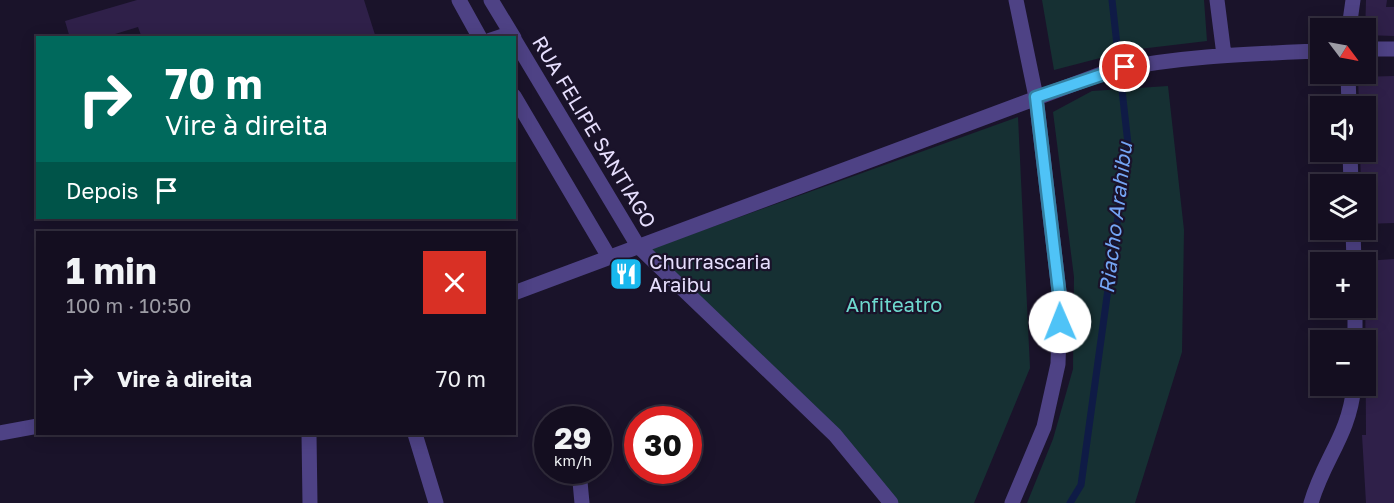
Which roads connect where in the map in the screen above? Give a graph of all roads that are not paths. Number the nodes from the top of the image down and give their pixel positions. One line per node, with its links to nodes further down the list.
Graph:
1 (459, 0): 7 (street)
2 (491, 0): 8 (street, RUA FELIPE SANTIAGO)
3 (1016, 0): 14 (street)
4 (1217, 0): 13 (street)
5 (1353, 0): 6 (street)
6 (1350, 18)
7 (479, 36)
8 (513, 36)
9 (516, 41): 16 (street, RUA FELIPE SANTIAGO)
10 (1376, 49): 11 (street)
11 (1394, 49)
12 (1310, 51): 13 (street)
13 (1224, 55): 14 (street)
14 (1036, 97): 16 (street); 29 (street)
15 (516, 99): 17 (street)
16 (638, 246): 17 (street); 28 (street, RUA FELIPE SANTIAGO)
17 (609, 257): 18 (street)
18 (516, 292)
19 (1353, 396): 30 (street)
20 (36, 426): 21 (street)
21 (0, 433)
22 (309, 435): 25 (street)
23 (415, 435): 26 (street)
24 (580, 484): 27 (street)
25 (310, 503)
26 (436, 503)
27 (582, 503)
28 (891, 503)
29 (1012, 503)
30 (1311, 503)

